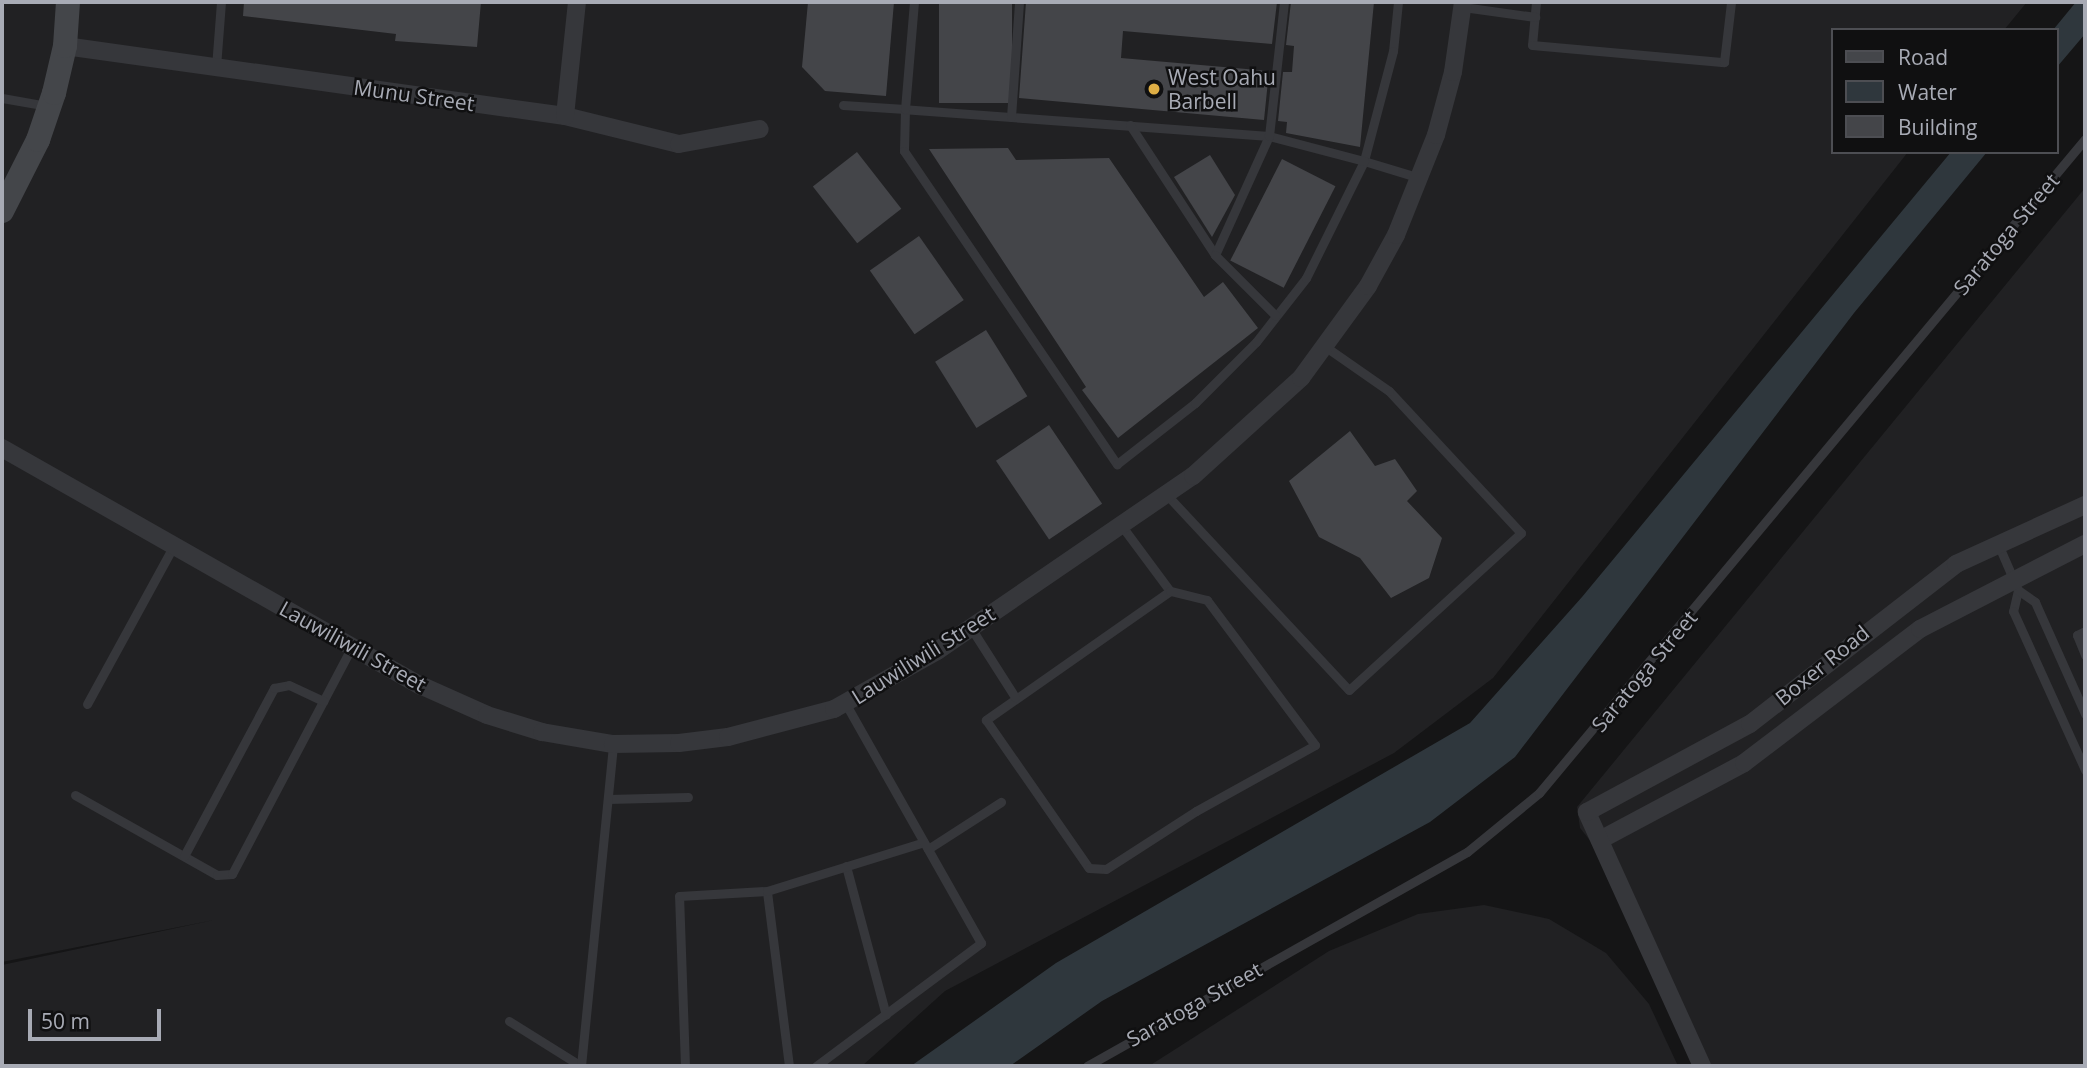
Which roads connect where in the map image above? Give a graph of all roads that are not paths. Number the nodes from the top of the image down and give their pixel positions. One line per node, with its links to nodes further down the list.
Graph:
1 (68, 2): 12 (street)
2 (221, 2): 13 (lane)
3 (578, 2): 18 (street)
4 (914, 2): 17 (lane)
5 (1019, 2): 19 (lane)
6 (1284, 2): 22 (lane)
7 (1398, 2): 24 (lane)
8 (1536, 2): 11 (lane)
9 (1731, 2): 11 (lane)
10 (1463, 4): 11 (lane); 25 (street, Lauwiliwili Street)
11 (1535, 17)
12 (65, 46): 13 (street, Munu Street); 16 (street)
13 (216, 67): 18 (street, Munu Street)
14 (2, 98): 16 (lane)
15 (843, 105): 17 (lane)
16 (50, 106): 26 (street)
17 (905, 109): 19 (lane); 28 (lane)
18 (565, 116): 21 (street, Munu Street)
19 (1011, 117): 20 (lane)
20 (1130, 125): 22 (lane); 27 (lane)
21 (760, 129)
22 (1269, 136): 24 (lane); 27 (lane)
23 (2085, 139): 65 (lane, Saratoga Street)
24 (1364, 161): 25 (lane); 28 (lane)
25 (1420, 178): 29 (street, Lauwiliwili Street)
26 (2, 211)
27 (1215, 255): 28 (lane)
28 (1276, 316)
29 (1326, 347): 31 (street, Lauwiliwili Street); 31 (lane)
30 (2, 448): 36 (street, Lauwiliwili Street)
31 (1166, 494): 33 (street, Lauwiliwili Street)
32 (2085, 505): 34 (street, Boxer Road)
33 (1121, 525): 38 (lane); 39 (street, Lauwiliwili Street)
34 (1998, 544): 37 (lane); 54 (street, Boxer Road)
35 (2085, 544): 37 (street, Boxer Road)
36 (174, 545): 41 (street, Lauwiliwili Street); 46 (lane)
37 (2016, 584): 47 (lane); 49 (lane); 54 (street, Boxer Road)
38 (1170, 591): 43 (lane); 43 (lane)
39 (971, 628): 43 (lane); 45 (street, Lauwiliwili Street)
40 (2085, 631): 42 (lane)
41 (352, 646): 44 (lane); 48 (street, Lauwiliwili Street)
42 (2085, 654)
43 (1016, 697)
44 (323, 701): 56 (lane); 56 (lane)
45 (845, 703): 48 (street, Lauwiliwili Street); 55 (lane)
46 (87, 704)
47 (2085, 714)
48 (614, 744): 52 (lane)
49 (2085, 770)
50 (75, 795): 56 (lane)
51 (688, 797): 52 (lane)
52 (608, 799): 61 (lane)
53 (1000, 802): 55 (lane)
54 (1600, 840): 66 (street, Boxer Road)
55 (926, 846): 57 (lane); 59 (lane)
56 (184, 856)
57 (846, 866): 58 (lane); 59 (lane)
58 (767, 891): 62 (lane); 63 (lane)
59 (886, 1015): 64 (lane)
60 (509, 1021): 61 (lane)
61 (582, 1066)
62 (685, 1066)
63 (789, 1066)
64 (816, 1066)
65 (1087, 1066)
66 (1702, 1066)

